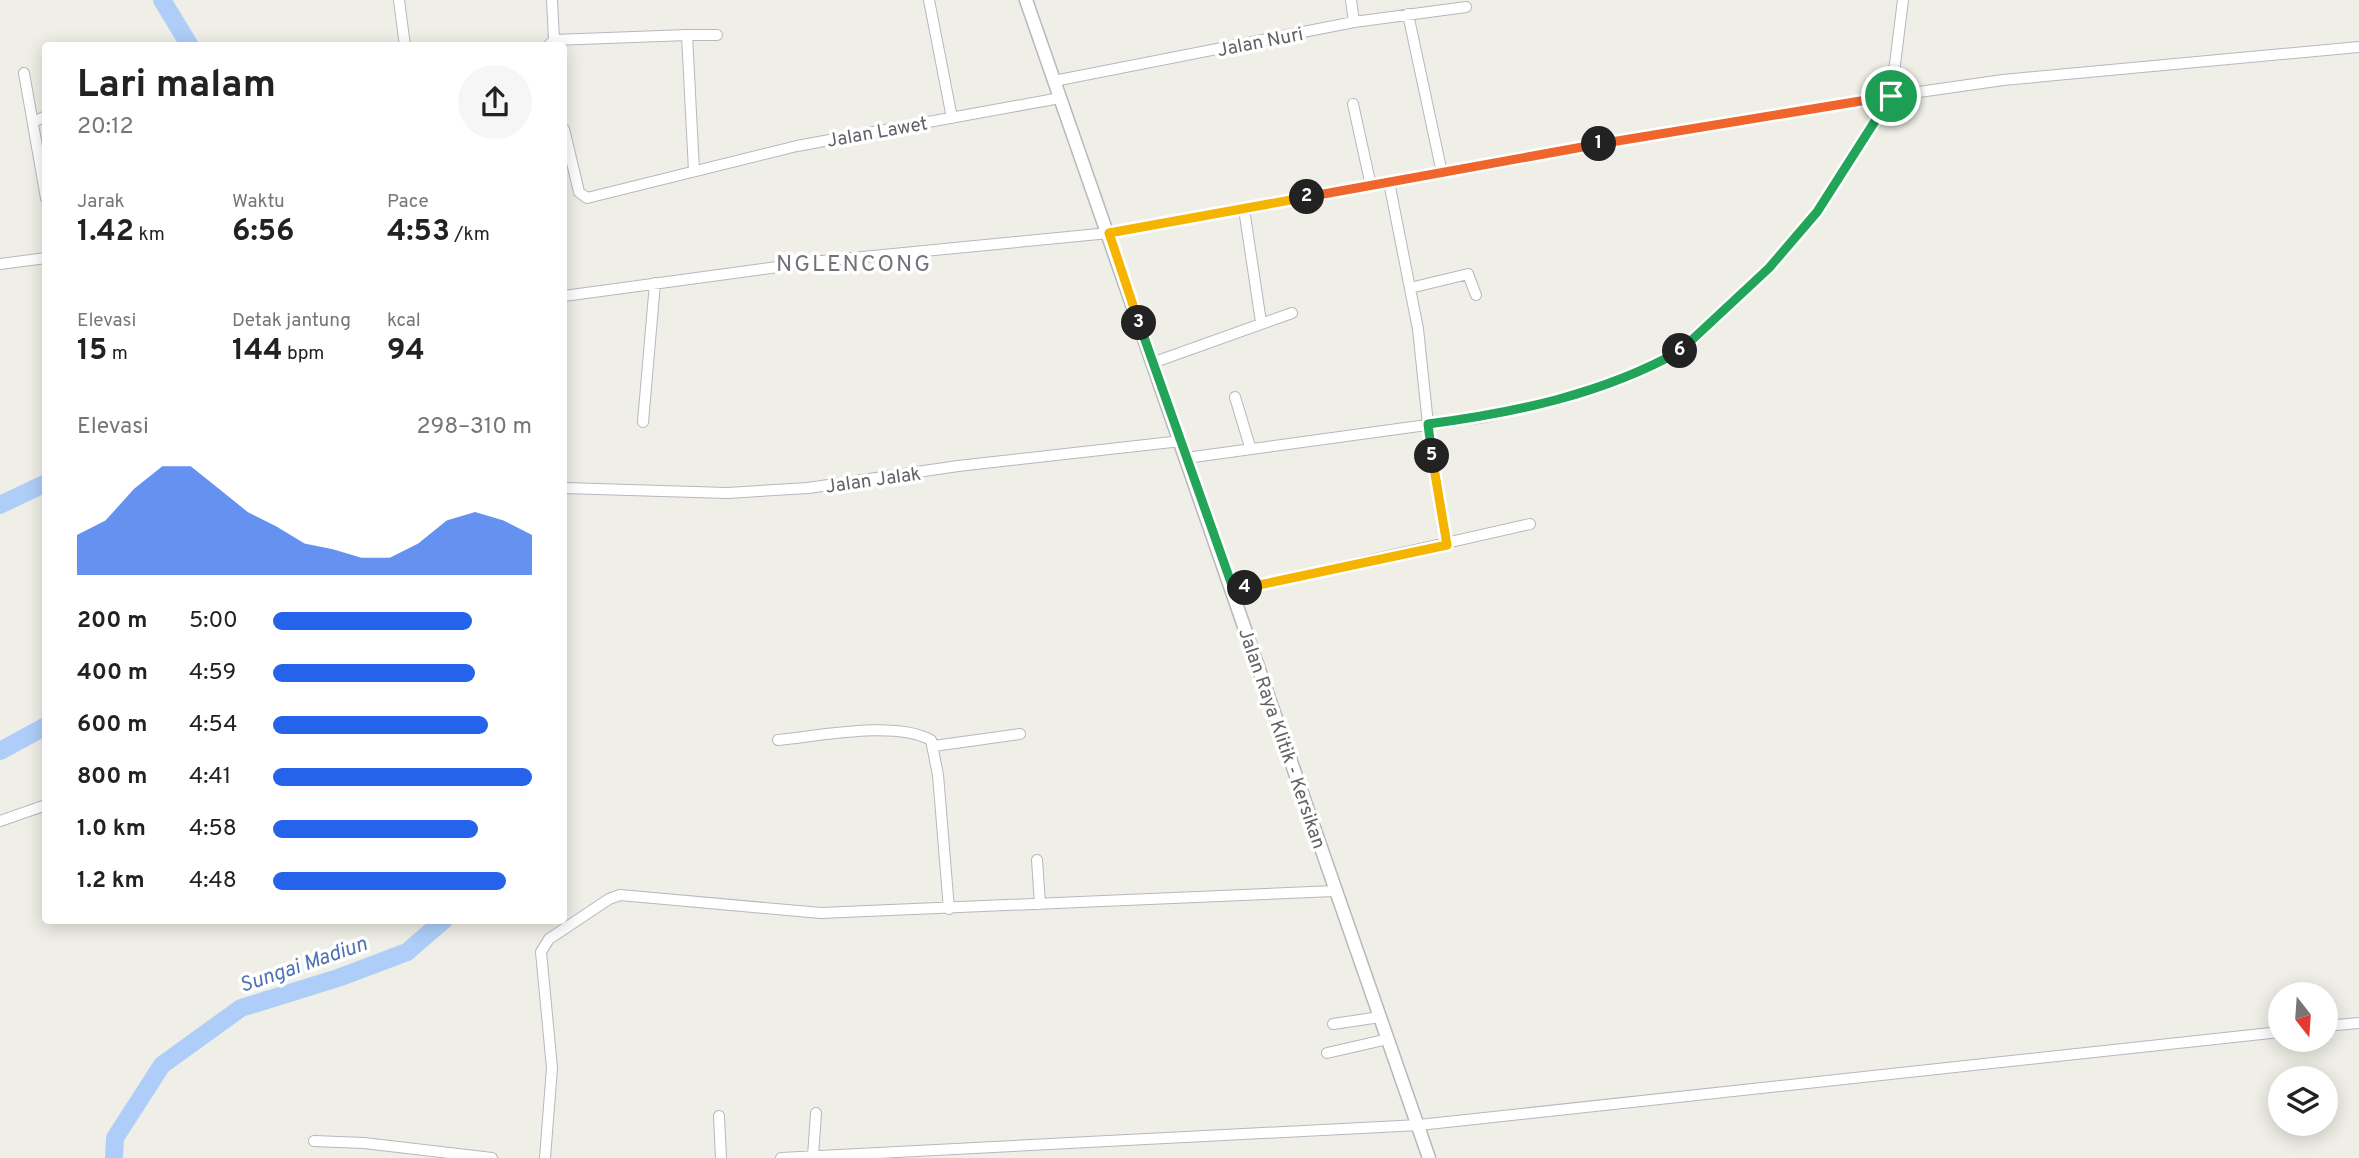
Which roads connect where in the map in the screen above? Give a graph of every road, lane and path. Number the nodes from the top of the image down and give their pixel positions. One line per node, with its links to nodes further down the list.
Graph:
1 (399, 0): 12 (street)
2 (552, 0): 13 (street)
3 (929, 0): 22 (street)
4 (1026, 0): 17 (street, Jalan Raya Klitik - Kersikan)
5 (1351, 0): 9 (street)
6 (1903, 0): 18 (street)
7 (1466, 7): 8 (street, Jalan Nuri)
8 (1408, 14): 9 (street, Jalan Nuri); 27 (street)
9 (1354, 22): 17 (street, Jalan Nuri)
10 (717, 34): 11 (street)
11 (687, 35): 14 (street); 26 (street)
12 (404, 42)
13 (551, 42)
14 (567, 42)
15 (2359, 47): 18 (street)
16 (24, 73): 23 (street)
17 (1055, 81): 19 (street, Jalan Raya Klitik - Kersikan)
18 (1891, 96): 27 (street); 43 (street)
19 (1060, 98): 22 (street, Jalan Lawet); 31 (street, Jalan Raya Klitik - Kersikan)
20 (1353, 104): 29 (street)
21 (42, 118): 23 (street)
22 (952, 118): 26 (street, Jalan Lawet)
23 (33, 121): 25 (street)
24 (567, 142): 26 (street, Jalan Lawet)
25 (42, 167)
26 (694, 171)
27 (1442, 173): 28 (street)
28 (1389, 183): 29 (street); 35 (street)
29 (1371, 186): 30 (street)
30 (1244, 209): 31 (street); 39 (street)
31 (1109, 233): 34 (street); 40 (street, Jalan Raya Klitik - Kersikan)
32 (42, 259): 33 (street)
33 (0, 264)
34 (654, 283): 37 (street); 42 (street)
35 (1410, 288): 36 (street); 43 (street)
36 (1476, 295)
37 (567, 296)
38 (1292, 313): 39 (street)
39 (1261, 322): 40 (street)
40 (1152, 363): 44 (street, Jalan Raya Klitik - Kersikan)
41 (1235, 397): 45 (street)
42 (643, 422)
43 (1428, 424): 45 (street); 49 (street)
44 (1181, 441): 46 (street, Jalan Raya Klitik - Kersikan); 47 (street, Jalan Jalak)
45 (1250, 447): 46 (street)
46 (1186, 457): 50 (street, Jalan Raya Klitik - Kersikan)
47 (567, 488)
48 (1530, 524): 49 (street)
49 (1447, 545): 50 (street)
50 (1234, 591): 57 (street, Jalan Raya Klitik - Kersikan)
51 (1020, 734): 53 (street)
52 (778, 740): 53 (street)
53 (934, 746): 59 (street)
54 (42, 806): 55 (street)
55 (0, 821)
56 (1037, 860): 58 (street)
57 (1335, 891): 58 (street); 60 (street, Jalan Raya Klitik - Kersikan)
58 (1040, 904): 59 (street)
59 (949, 909): 74 (street)
60 (1380, 1017): 62 (street); 65 (street, Jalan Raya Klitik - Kersikan)
61 (2359, 1023): 63 (street)
62 (1333, 1024)
63 (2338, 1025)
64 (2268, 1033): 69 (street)
65 (1388, 1039): 66 (street); 69 (street, Jalan Raya Klitik - Kersikan)
66 (1327, 1053)
67 (816, 1113): 72 (street)
68 (719, 1116): 75 (street)
69 (1419, 1125): 71 (street); 78 (street, Jalan Raya Klitik - Kersikan)
70 (314, 1141): 73 (street)
71 (1026, 1144): 72 (street); 77 (street)
72 (813, 1156): 76 (street)
73 (492, 1158)
74 (545, 1158)
75 (721, 1158)
76 (781, 1158)
77 (1024, 1158)
78 (1430, 1158)

